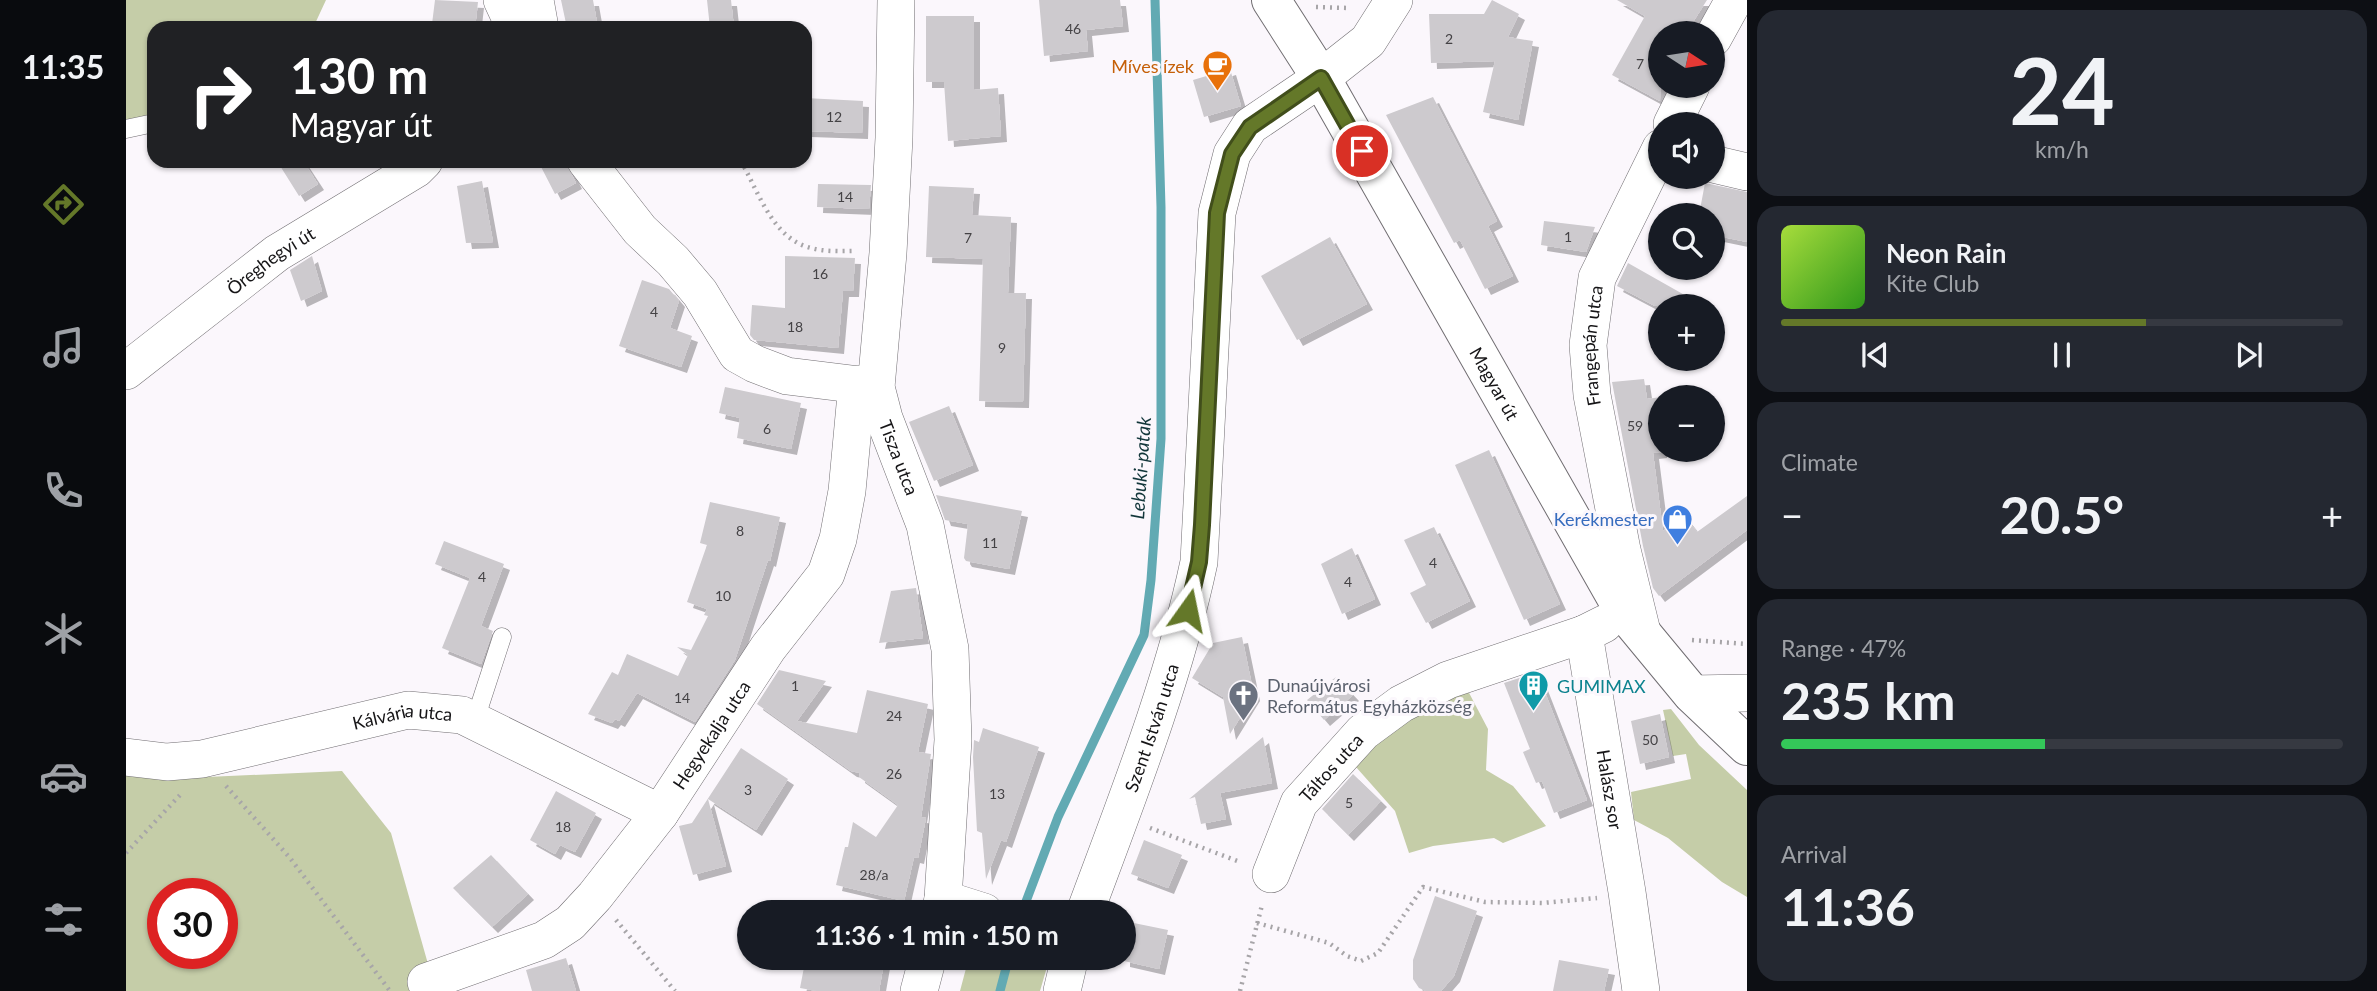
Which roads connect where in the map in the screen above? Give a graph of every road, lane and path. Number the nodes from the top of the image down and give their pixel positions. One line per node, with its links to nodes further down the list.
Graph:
1 (492, 0): 10 (street)
2 (502, 0): 11 (street)
3 (535, 0): 12 (street)
4 (896, 0): 23 (street, Tisza utca)
5 (1271, 0): 14 (street, Magyar út)
6 (1394, 0): 14 (street, Szent István utca)
7 (1734, 0): 13 (street)
8 (1355, 6): 9 (path)
9 (1315, 7)
10 (491, 21)
11 (512, 21)
12 (539, 21)
13 (1722, 21)
14 (1321, 78): 26 (street, Magyar út); 36 (street, Szent István utca)
15 (147, 124): 16 (lane)
16 (126, 129)
17 (1725, 167): 21 (street)
18 (417, 168): 24 (street, Öreghegyi út)
19 (591, 168): 25 (street)
20 (745, 168): 23 (path)
21 (1747, 172)
22 (1648, 174): 26 (street, Frangepán utca)
23 (888, 253): 25 (street, Tisza utca)
24 (126, 372)
25 (866, 386): 35 (street, Hegyekalja utca); 41 (street, Tisza utca)
26 (1634, 624): 27 (street); 30 (street, Magyar út)
27 (1584, 634): 38 (street, Táltos utca); 39 (street, Halász sor)
28 (502, 637): 31 (lane)
29 (1747, 693): 30 (street)
30 (1692, 694): 32 (street, Magyar út)
31 (475, 720): 34 (street, Kálvária utca); 35 (street, Kálvária utca)
32 (1747, 746)
33 (126, 757): 34 (street, Kálvária utca)
34 (202, 759): 37 (path); 46 (path)
35 (660, 813): 40 (street, Hegyekalja utca)
36 (1120, 816): 38 (path); 42 (street, Szent István utca)
37 (126, 853)
38 (1271, 874)
39 (1627, 892): 50 (path); 51 (street, Halász sor)
40 (595, 896): 45 (street, Hegyekalja utca); 47 (path)
41 (942, 900)
42 (1089, 900)
43 (925, 970): 48 (street)
44 (1067, 970): 49 (street)
45 (426, 982)
46 (390, 991)
47 (675, 991)
48 (919, 991)
49 (1062, 991)
50 (1240, 991)
51 (1641, 991)

